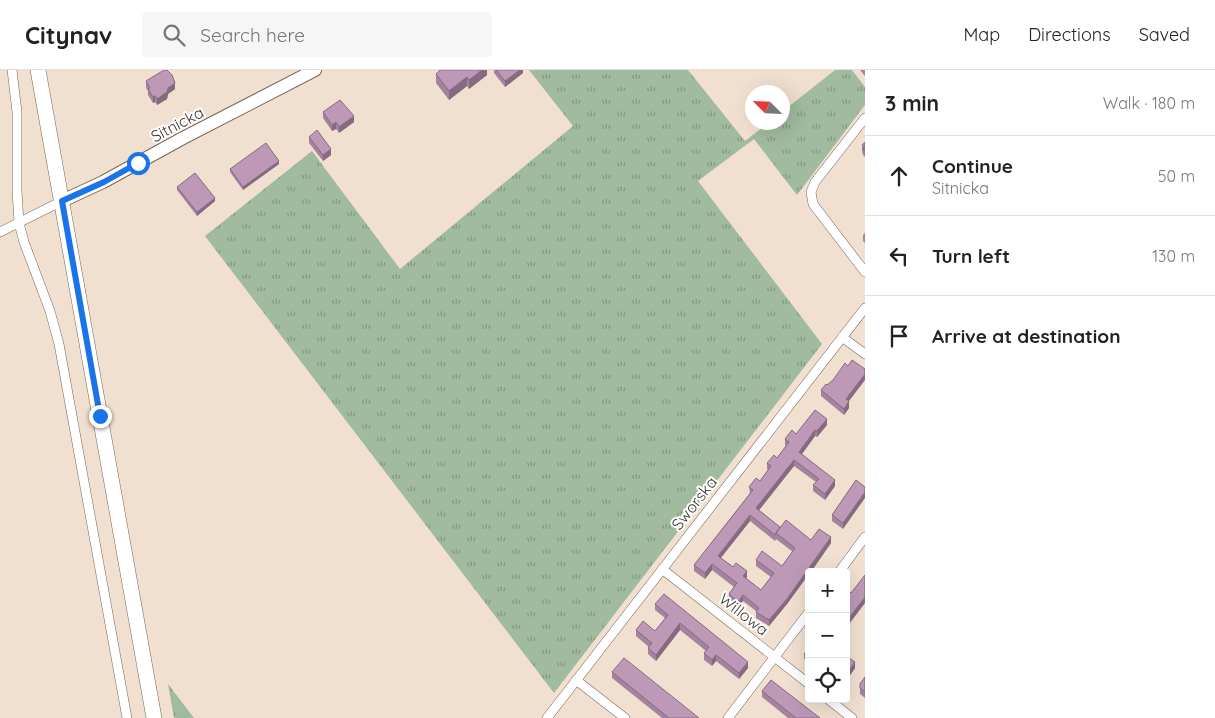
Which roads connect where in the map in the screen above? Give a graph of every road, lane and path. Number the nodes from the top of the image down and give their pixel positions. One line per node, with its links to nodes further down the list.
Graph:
1 (12, 70): 6 (street)
2 (38, 70): 5 (main road)
3 (315, 70): 5 (street, Sitnicka)
4 (865, 118): 8 (street)
5 (62, 201): 6 (street, Sitnicka); 21 (main road)
6 (19, 223): 7 (street, Sitnicka); 20 (street)
7 (0, 232)
8 (865, 272)
9 (865, 308): 10 (street, Sworska)
10 (842, 337): 11 (street); 14 (street, Sworska)
11 (865, 354)
12 (865, 537): 13 (street)
13 (842, 568)
14 (662, 569): 16 (street, Willowa); 17 (street, Sworska)
15 (808, 613): 16 (street)
16 (775, 657): 18 (street, Willowa); 24 (street)
17 (576, 680): 22 (street, Sworska); 23 (street)
18 (805, 681)
19 (833, 703): 25 (street)
20 (127, 718)
21 (154, 718)
22 (548, 718)
23 (625, 718)
24 (728, 718)
25 (852, 718)

